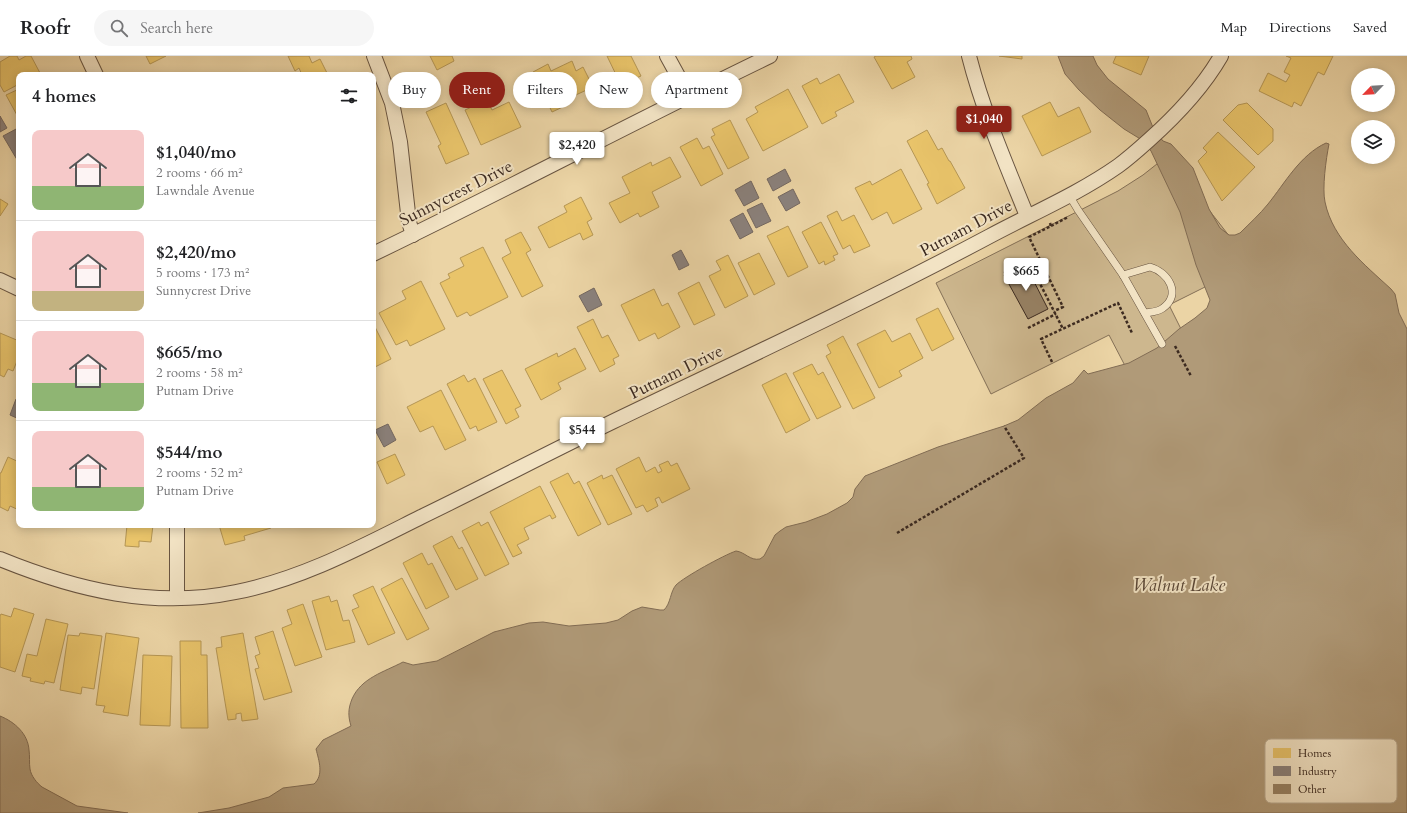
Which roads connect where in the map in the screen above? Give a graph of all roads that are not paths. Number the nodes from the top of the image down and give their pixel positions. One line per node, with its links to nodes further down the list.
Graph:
1 (87, 56): 7 (street)
2 (374, 56): 13 (street)
3 (666, 56): 8 (street)
4 (770, 56): 9 (street, Sunnycrest Drive)
5 (969, 56): 12 (street)
6 (1220, 56): 11 (street, Putnam Drive)
7 (95, 72)
8 (675, 72)
9 (738, 72)
10 (665, 108): 13 (street, Sunnycrest Drive)
11 (1069, 195): 12 (street, Putnam Drive); 15 (lane)
12 (1028, 216): 22 (street, Putnam Drive)
13 (413, 235): 14 (street, Sunnycrest Drive)
14 (376, 253)
15 (1123, 275): 18 (lane); 18 (lane)
16 (0, 280): 17 (street)
17 (16, 288)
18 (1145, 313): 19 (lane)
19 (1162, 344)
20 (177, 528): 22 (street)
21 (0, 559): 22 (street, Putnam Drive)
22 (177, 598)

